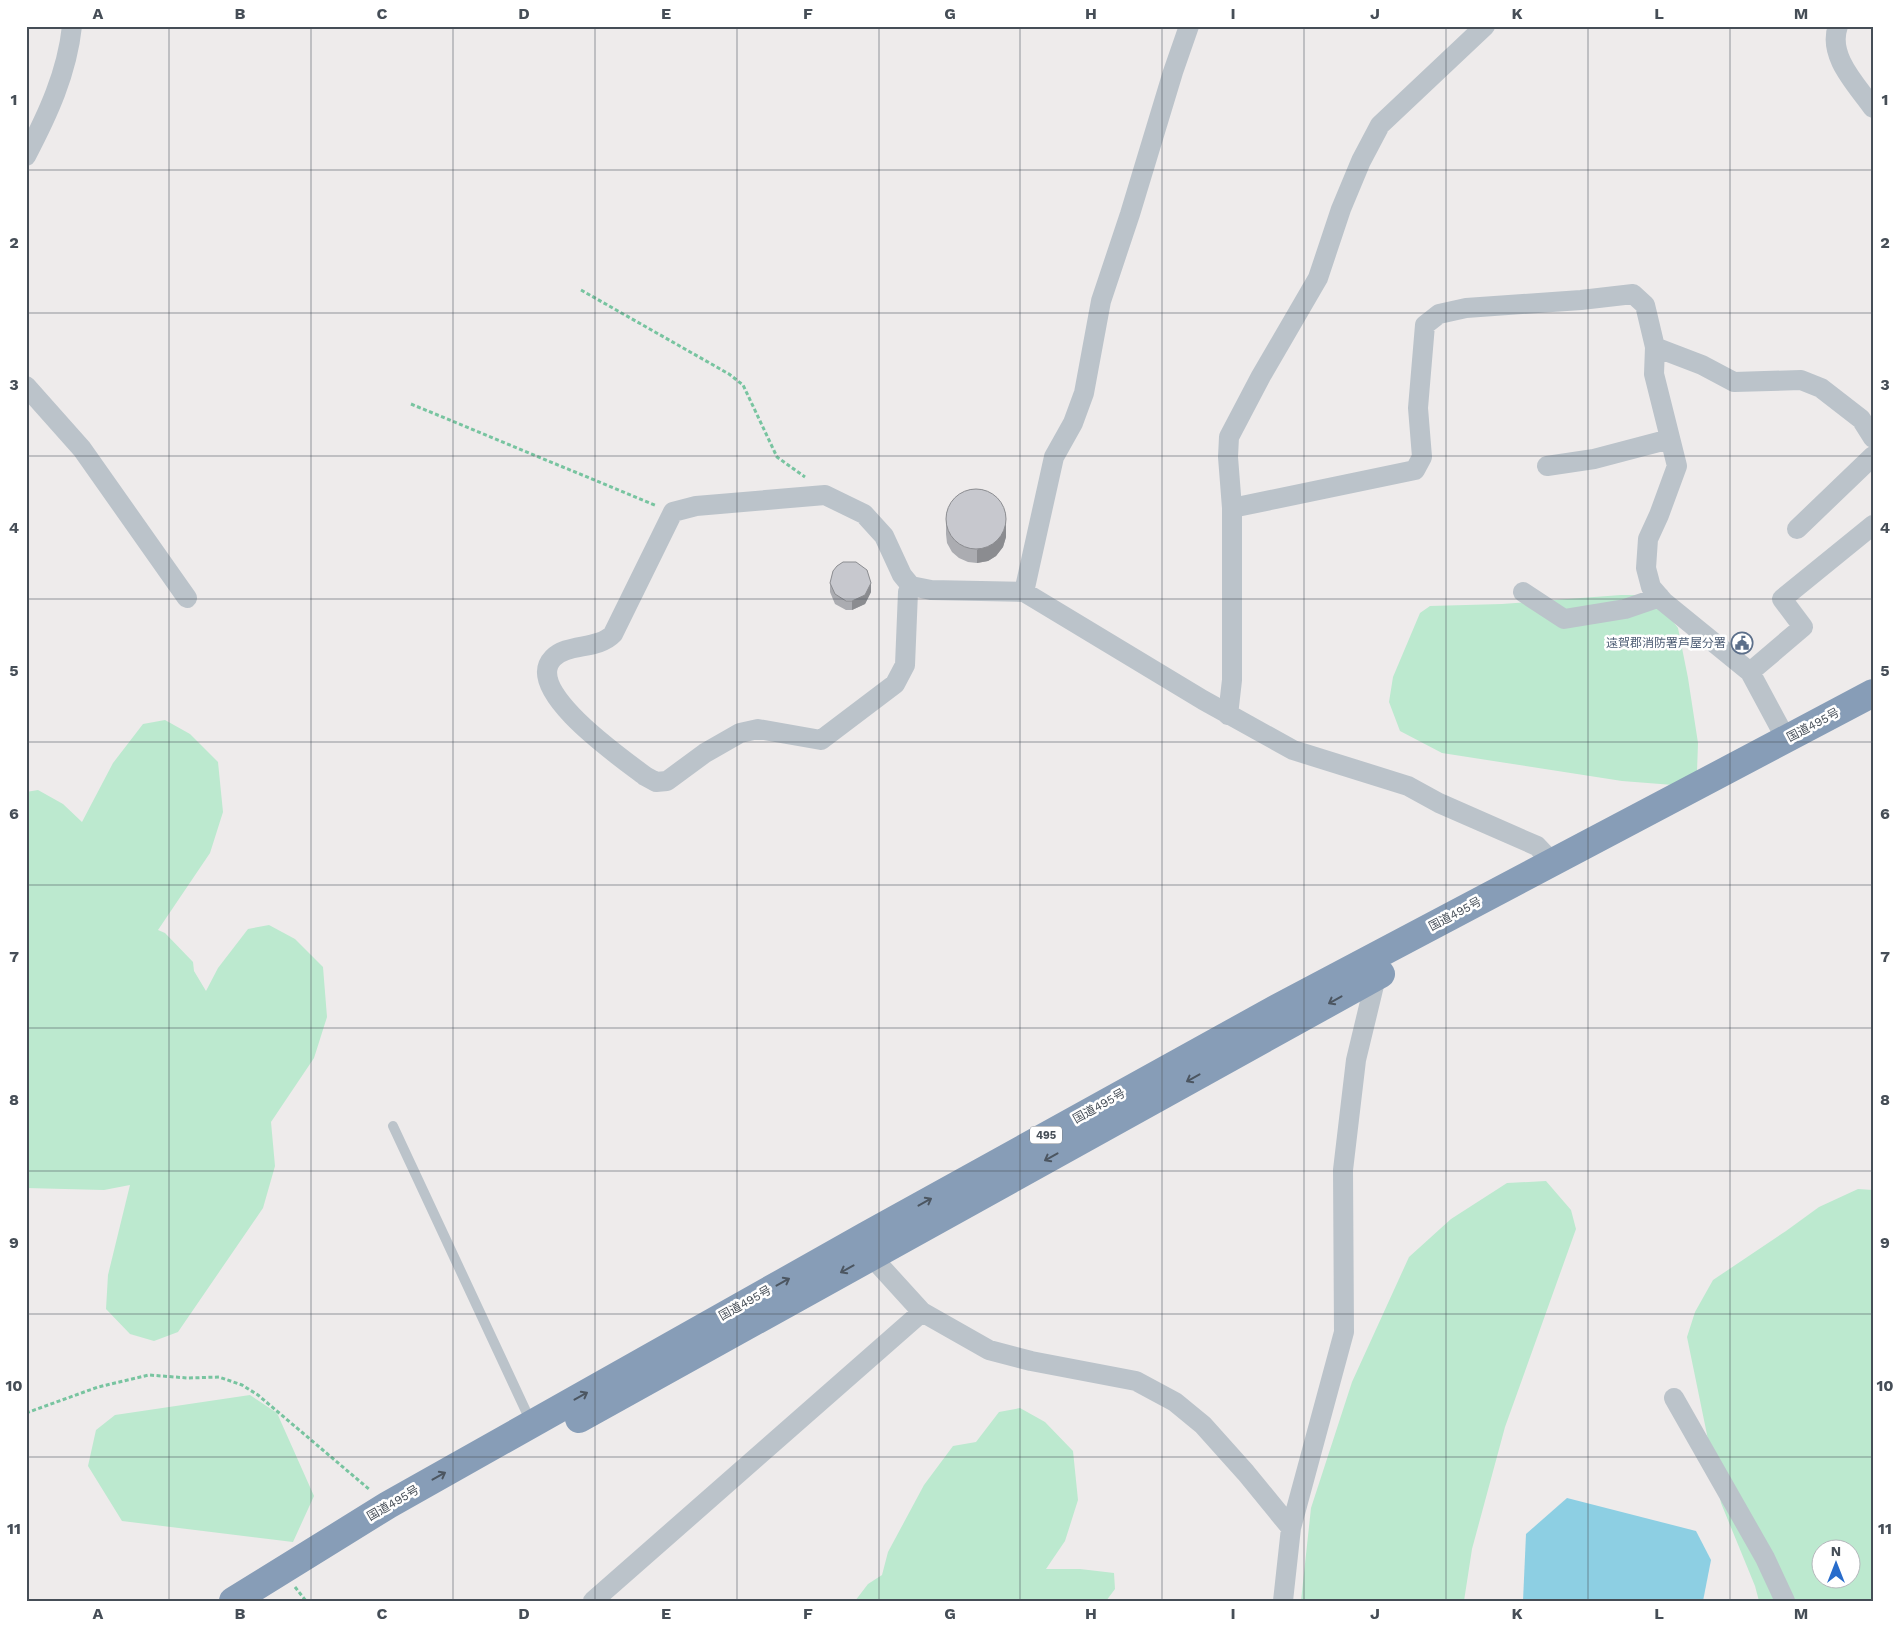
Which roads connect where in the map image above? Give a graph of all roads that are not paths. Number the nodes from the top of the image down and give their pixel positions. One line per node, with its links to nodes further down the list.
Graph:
1 (72, 26): 6 (street)
2 (1189, 26): 18 (street)
3 (1486, 26): 14 (street)
4 (1838, 26): 5 (street)
5 (1873, 108)
6 (26, 156)
7 (1655, 347): 9 (street); 11 (street); 14 (street)
8 (26, 386): 21 (street)
9 (1867, 417): 10 (street)
10 (1873, 438)
11 (1670, 439): 13 (street); 20 (street)
12 (1873, 456): 16 (street)
13 (1547, 466)
14 (1232, 508): 24 (street)
15 (1873, 525): 22 (street)
16 (1797, 529)
17 (912, 586): 17 (street); 18 (street)
18 (1024, 592): 24 (street)
19 (1523, 592): 20 (street)
20 (1660, 597): 22 (street)
21 (187, 598)
22 (1750, 672): 26 (street)
23 (1873, 693): 26 (highway, 国道495号 / 495)
24 (1228, 714): 27 (street)
25 (1873, 714): 28 (highway, 国道495号 / 495)
26 (1786, 739): 27 (highway, 国道495号 / 495)
27 (1554, 863): 33 (highway, 国道495号 / 495, one-way to 27)
28 (1376, 977): 30 (highway, 国道495号 / 495, one-way to 30); 34 (street)
29 (393, 1126): 33 (lane)
30 (871, 1256): 31 (street); 35 (highway, 国道495号 / 495, one-way to 35)
31 (922, 1312): 34 (street); 37 (street)
32 (1674, 1398): 39 (street)
33 (532, 1424): 36 (highway, 国道495号 / 495, one-way to 33)
34 (1291, 1528): 38 (street)
35 (298, 1591): 36 (highway, 国道495号 / 495)
36 (234, 1601)
37 (593, 1601)
38 (1283, 1601)
39 (1785, 1601)

